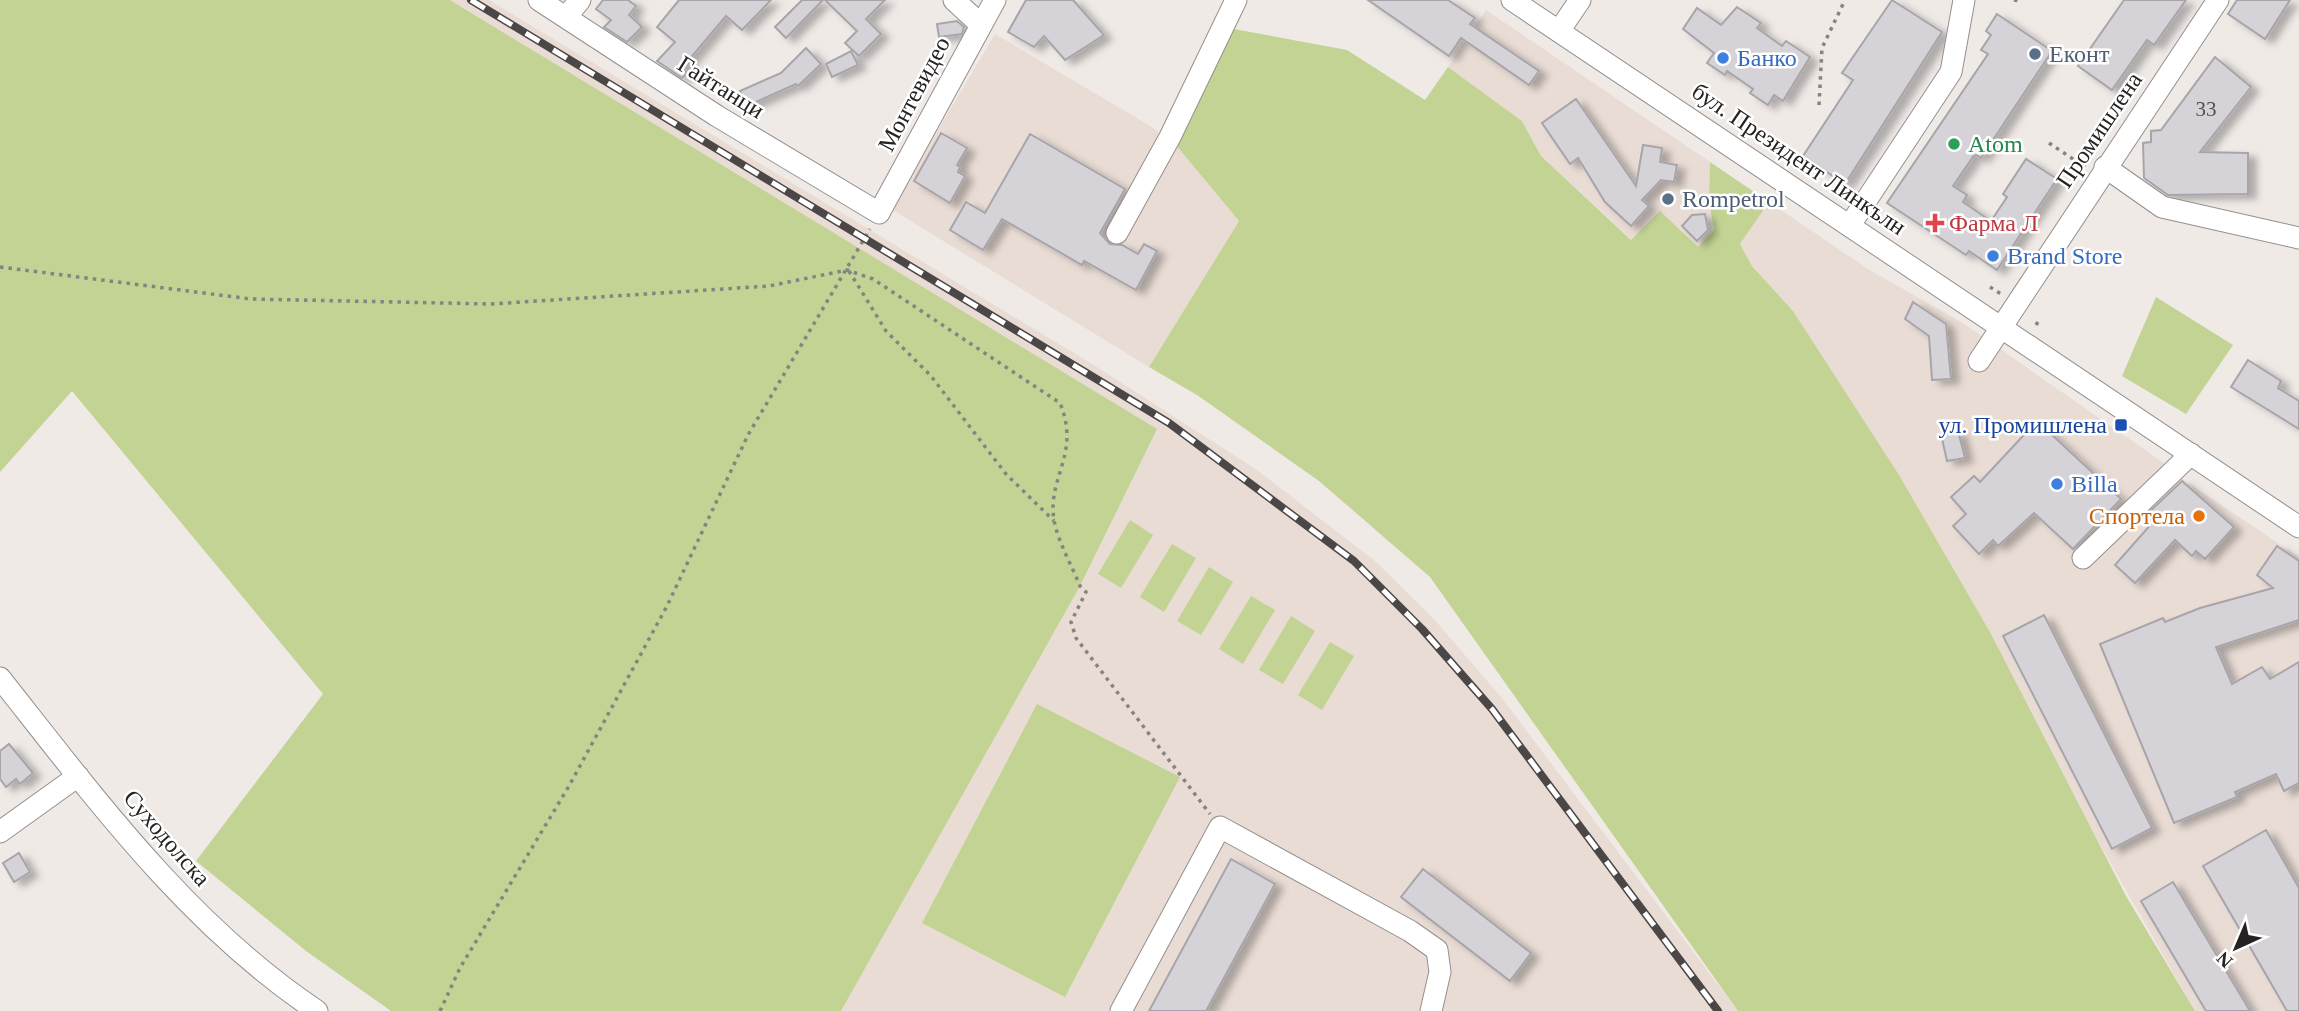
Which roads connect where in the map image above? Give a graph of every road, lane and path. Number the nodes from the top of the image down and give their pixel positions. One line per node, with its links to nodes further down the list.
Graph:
1 (539, 0): 11 (street, Гайтанци)
2 (580, 0): 11 (street)
3 (954, 0): 12 (street)
4 (995, 0): 12 (street, Монтевидео)
5 (1236, 0): 19 (street)
6 (1513, 0): 13 (street, бул. Президент Линкълн)
7 (1580, 0): 13 (street)
8 (1845, 0): 14 (path)
9 (1964, 0): 18 (street)
10 (2218, 0): 16 (street, Промишлена)
11 (566, 17): 17 (street, Гайтанци)
12 (981, 25): 17 (street, Монтевидео)
13 (1559, 31): 18 (street, бул. Президент Линкълн)
14 (1819, 105)
15 (2049, 143): 16 (path)
16 (2102, 171): 20 (street); 26 (street, Промишлена)
17 (879, 213)
18 (1850, 225): 26 (street, бул. Президент Линкълн)
19 (1117, 233)
20 (2299, 238)
21 (864, 239): 23 (path)
22 (0, 267): 23 (path)
23 (847, 270): 29 (path); 29 (path); 37 (path)
24 (1990, 287): 25 (path)
25 (2003, 295)
26 (2002, 326): 27 (street, Промишлена); 28 (street, бул. Президент Линкълн)
27 (1979, 361)
28 (2191, 454): 30 (street, бул. Президент Линкълн); 31 (street)
29 (1054, 521): 34 (path)
30 (2299, 527)
31 (2082, 558)
32 (0, 678): 33 (street, Суходолска)
33 (78, 776): 35 (street); 36 (street, Суходолска)
34 (1220, 827): 38 (street); 39 (street)
35 (0, 832)
36 (308, 1008)
37 (440, 1011)
38 (1121, 1011)
39 (1431, 1011)

